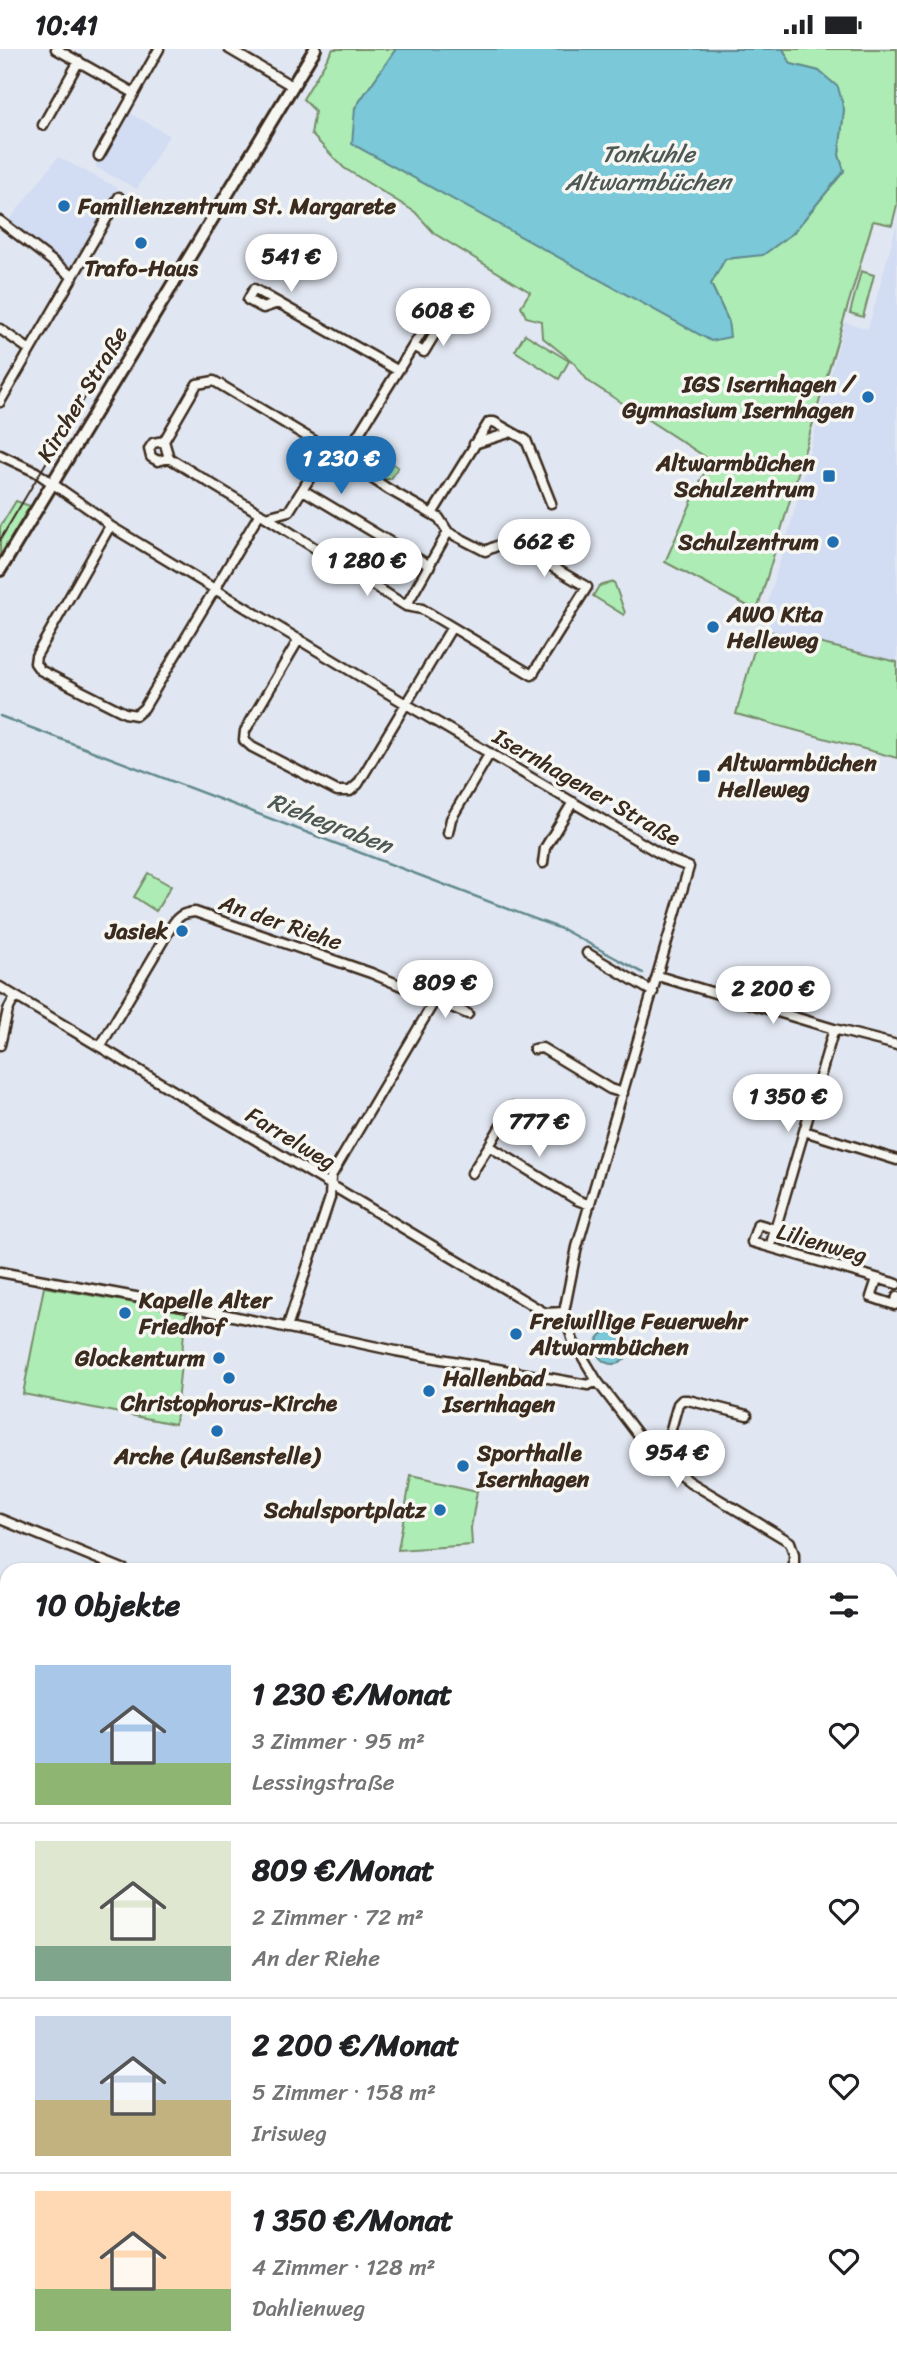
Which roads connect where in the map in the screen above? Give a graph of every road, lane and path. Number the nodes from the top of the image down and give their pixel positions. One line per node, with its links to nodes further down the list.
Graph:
1 (57, 49): 5 (street)
2 (159, 49): 7 (street)
3 (229, 49): 6 (street)
4 (314, 49): 6 (main road, Kircher Straße)
5 (79, 61): 7 (street); 8 (street)
6 (292, 86): 26 (main road, Kircher Straße)
7 (134, 93): 9 (street)
8 (43, 125)
9 (99, 156)
10 (119, 197): 12 (street)
11 (0, 221): 12 (street)
12 (73, 277): 16 (street)
13 (278, 303): 17 (street)
14 (408, 306): 17 (street)
15 (0, 329): 16 (street)
16 (30, 350): 18 (street)
17 (397, 370): 25 (street)
18 (0, 402)
19 (512, 432): 21 (street); 21 (street); 28 (street)
20 (164, 441): 22 (street); 24 (street); 24 (street)
21 (474, 444): 29 (street)
22 (328, 449): 25 (street); 27 (street)
23 (0, 455): 26 (street, Isernhagener Straße)
24 (169, 458): 30 (street)
25 (343, 459): 29 (street)
26 (52, 484): 31 (street, Isernhagener Straße); 34 (main road, Kircher Straße)
27 (303, 490): 30 (street); 33 (street)
28 (551, 503)
29 (432, 514): 32 (street)
30 (263, 515): 35 (street); 36 (street)
31 (110, 526): 35 (street, Isernhagener Straße); 35 (street)
32 (448, 532): 33 (street); 37 (street)
33 (430, 566): 36 (street)
34 (0, 570)
35 (214, 589): 38 (street, Isernhagener Straße)
36 (406, 606): 37 (street)
37 (452, 627): 39 (street)
38 (299, 639): 39 (street, Isernhagener Straße); 39 (street)
39 (406, 704): 40 (street, Isernhagener Straße)
40 (490, 753): 41 (street, Isernhagener Straße); 42 (street)
41 (573, 802): 43 (street); 45 (street, Isernhagener Straße)
42 (448, 833)
43 (543, 863)
44 (587, 953): 47 (street)
45 (658, 976): 47 (street, Isernhagener Straße); 51 (street)
46 (0, 987): 48 (street, Farrelweg)
47 (653, 992): 56 (street, Isernhagener Straße)
48 (15, 996): 52 (street); 54 (street, Farrelweg)
49 (435, 1000): 50 (street, An der Riehe); 54 (street, An der Riehe); 62 (street)
50 (468, 1014)
51 (834, 1029): 53 (street); 58 (street)
52 (0, 1045)
53 (897, 1045)
54 (100, 1047): 62 (street, Farrelweg)
55 (534, 1049): 56 (street)
56 (623, 1093): 63 (street, Isernhagener Straße)
57 (512, 1107): 59 (street)
58 (804, 1131): 60 (street); 64 (street)
59 (489, 1146): 61 (street); 63 (street)
60 (897, 1160)
61 (472, 1174)
62 (331, 1185): 70 (street, Farrelweg); 71 (street)
63 (590, 1205): 70 (street, Isernhagener Straße)
64 (775, 1229): 65 (street); 65 (street, Lilienweg)
65 (770, 1247): 67 (street, Lilienweg)
66 (0, 1272): 71 (street)
67 (877, 1279): 68 (street, Lilienweg); 69 (street, Lilienweg)
68 (897, 1284)
69 (897, 1297)
70 (564, 1312): 72 (street, Isernhagener Straße)
71 (287, 1328): 72 (street)
72 (597, 1381): 74 (street, Isernhagener Straße)
73 (747, 1415): 74 (street)
74 (658, 1457): 77 (street, Isernhagener Straße)
75 (0, 1519): 76 (street)
76 (108, 1563)
77 (794, 1563)

